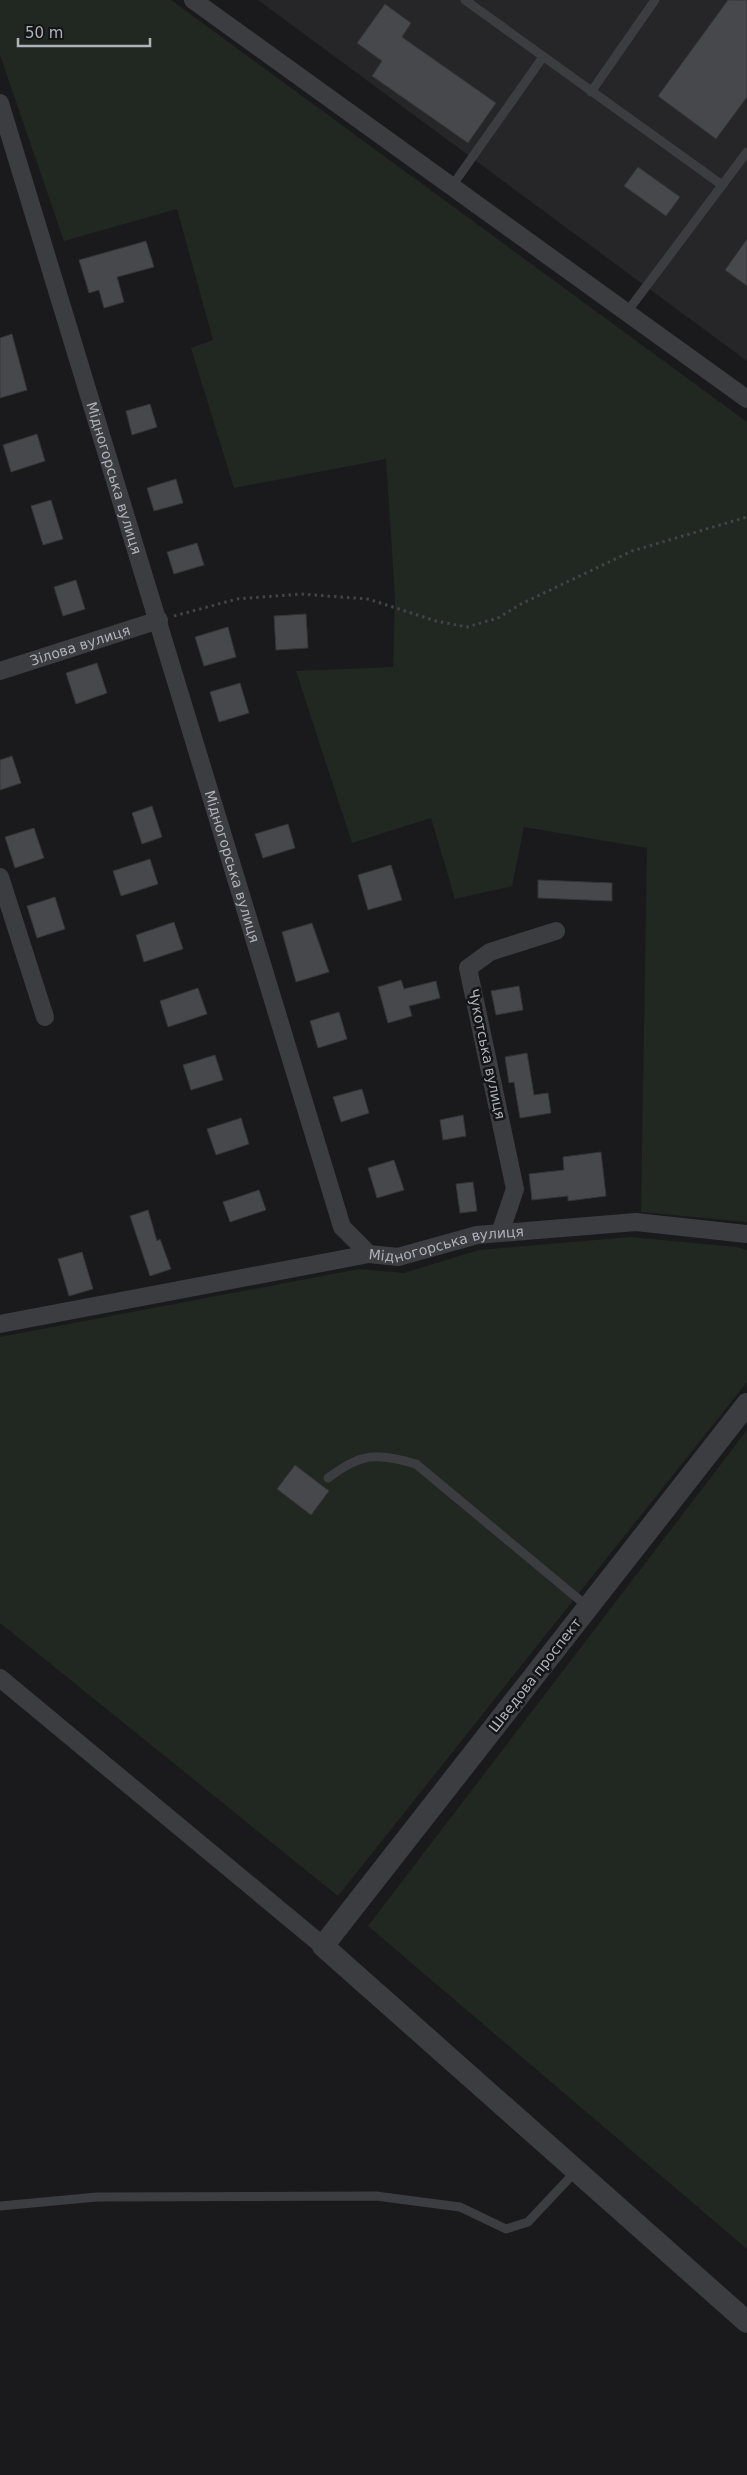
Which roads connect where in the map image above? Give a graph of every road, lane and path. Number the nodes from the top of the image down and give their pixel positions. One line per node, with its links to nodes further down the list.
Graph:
1 (193, 0): 9 (street)
2 (465, 0): 4 (lane)
3 (654, 0): 5 (lane)
4 (543, 57): 5 (lane); 9 (lane)
5 (592, 92): 8 (lane)
6 (0, 103): 13 (street, Мідногорська вулиця)
7 (747, 152): 8 (lane)
8 (722, 185): 10 (lane)
9 (452, 186): 10 (street)
10 (627, 312): 11 (street)
11 (747, 399)
12 (747, 517): 13 (path)
13 (159, 620): 14 (street, Зілова вулиця); 20 (street, Мідногорська вулиця)
14 (0, 671)
15 (0, 877): 17 (street)
16 (556, 931): 18 (street, Чукотська вулиця)
17 (45, 1017)
18 (500, 1233): 19 (street, Мідногорська вулиця); 20 (street, Мідногорська вулиця)
19 (747, 1234)
20 (369, 1254): 21 (street)
21 (0, 1324)
22 (747, 1404): 24 (street, Шведова проспект)
23 (328, 1478): 24 (lane)
24 (588, 1607): 26 (street, Шведова проспект)
25 (0, 1678): 26 (street)
26 (323, 1946): 27 (street)
27 (576, 2171): 28 (lane); 29 (street)
28 (0, 2206)
29 (747, 2322)

